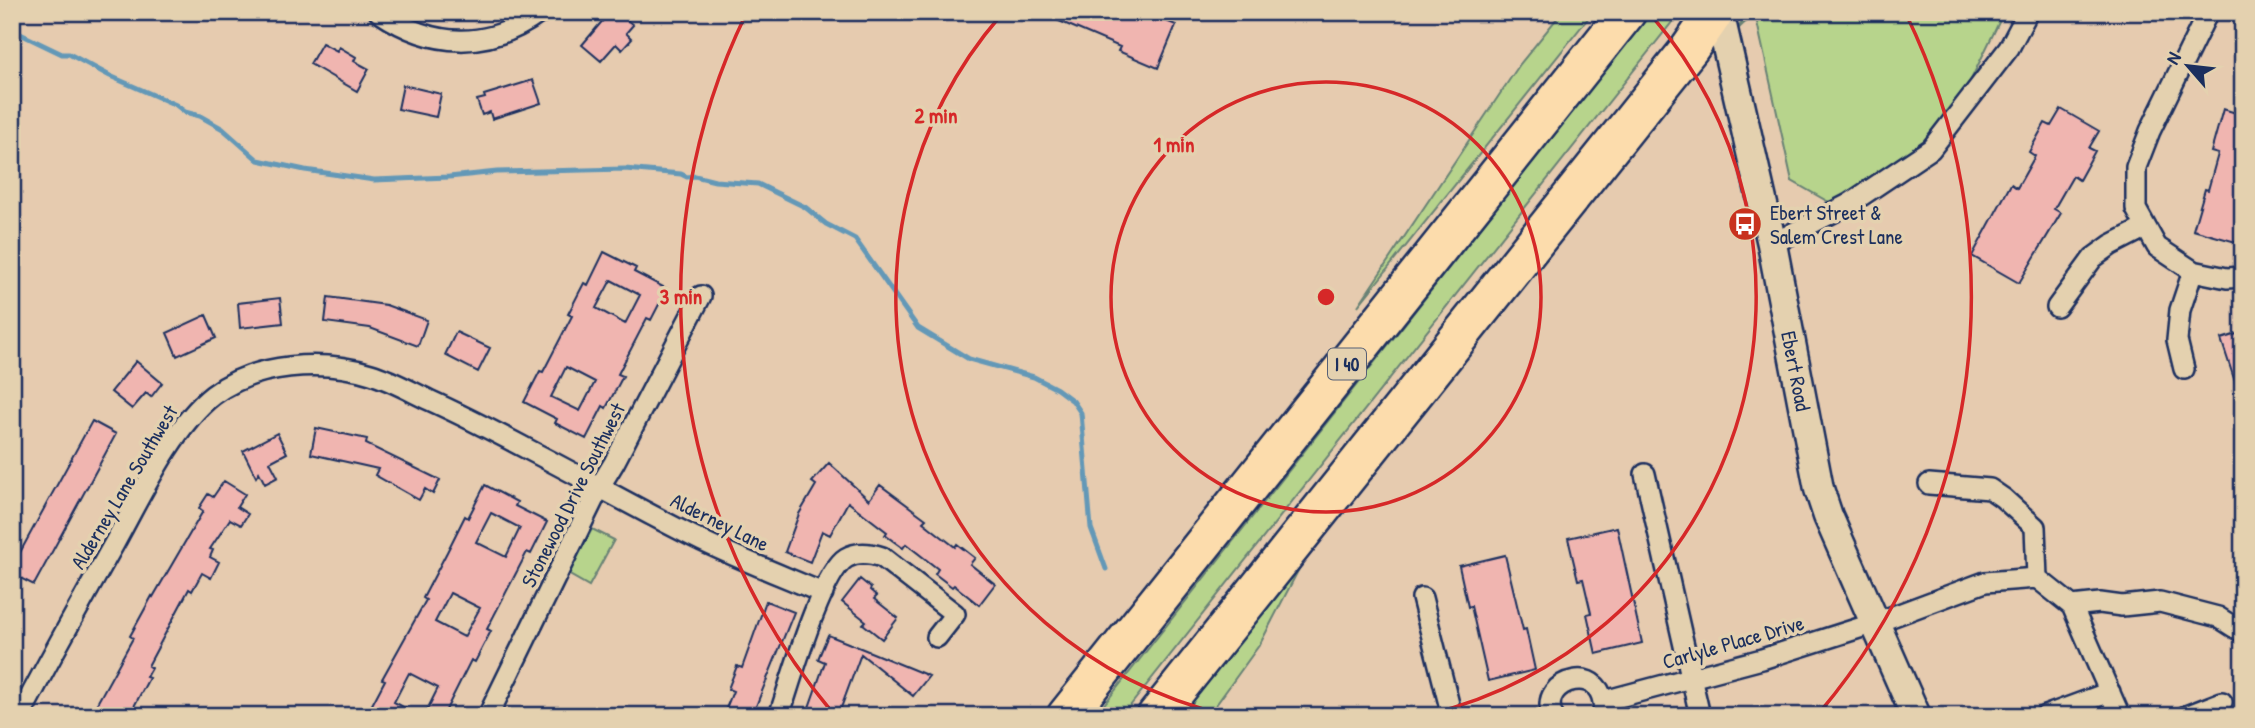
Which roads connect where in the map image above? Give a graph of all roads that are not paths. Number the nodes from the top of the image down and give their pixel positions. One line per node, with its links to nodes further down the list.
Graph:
1 (379, 12): 2 (street)
2 (541, 12)
3 (1627, 12): 32 (highway, I 40)
4 (1717, 12): 8 (main road, Ebert Road); 33 (highway)
5 (2028, 12): 8 (street)
6 (2208, 12): 7 (street)
7 (2146, 227): 9 (street); 12 (street)
8 (1772, 244): 21 (main road, Ebert Road)
9 (2193, 271): 10 (street); 13 (street)
10 (2243, 277)
11 (701, 296): 16 (street, Stonewood Drive Southwest)
12 (2057, 307)
13 (2184, 369)
14 (1645, 474): 24 (street)
15 (1929, 484): 17 (street)
16 (600, 486): 18 (street, Alderney Lane); 26 (street, Alderney Lane Southwest); 30 (street, Stonewood Drive Southwest)
17 (2037, 578): 20 (street); 21 (street, Carlyle Place Drive)
18 (824, 593): 23 (street); 31 (street)
19 (1422, 598): 34 (street)
20 (2072, 606): 22 (street); 25 (street)
21 (1875, 623): 24 (street, Carlyle Place Drive); 36 (main road, Ebert Road)
22 (2243, 633)
23 (937, 637)
24 (1691, 678): 28 (street, Carlyle Place Drive); 35 (street)
25 (2109, 692): 37 (street); 38 (street)
26 (20, 702)
27 (2222, 702): 39 (street)
28 (1603, 708): 29 (street)
29 (1550, 715)
30 (488, 716)
31 (779, 716)
32 (1066, 716)
33 (1156, 716)
34 (1452, 716)
35 (1700, 716)
36 (1916, 716)
37 (2045, 716)
38 (2120, 716)
39 (2186, 716)

